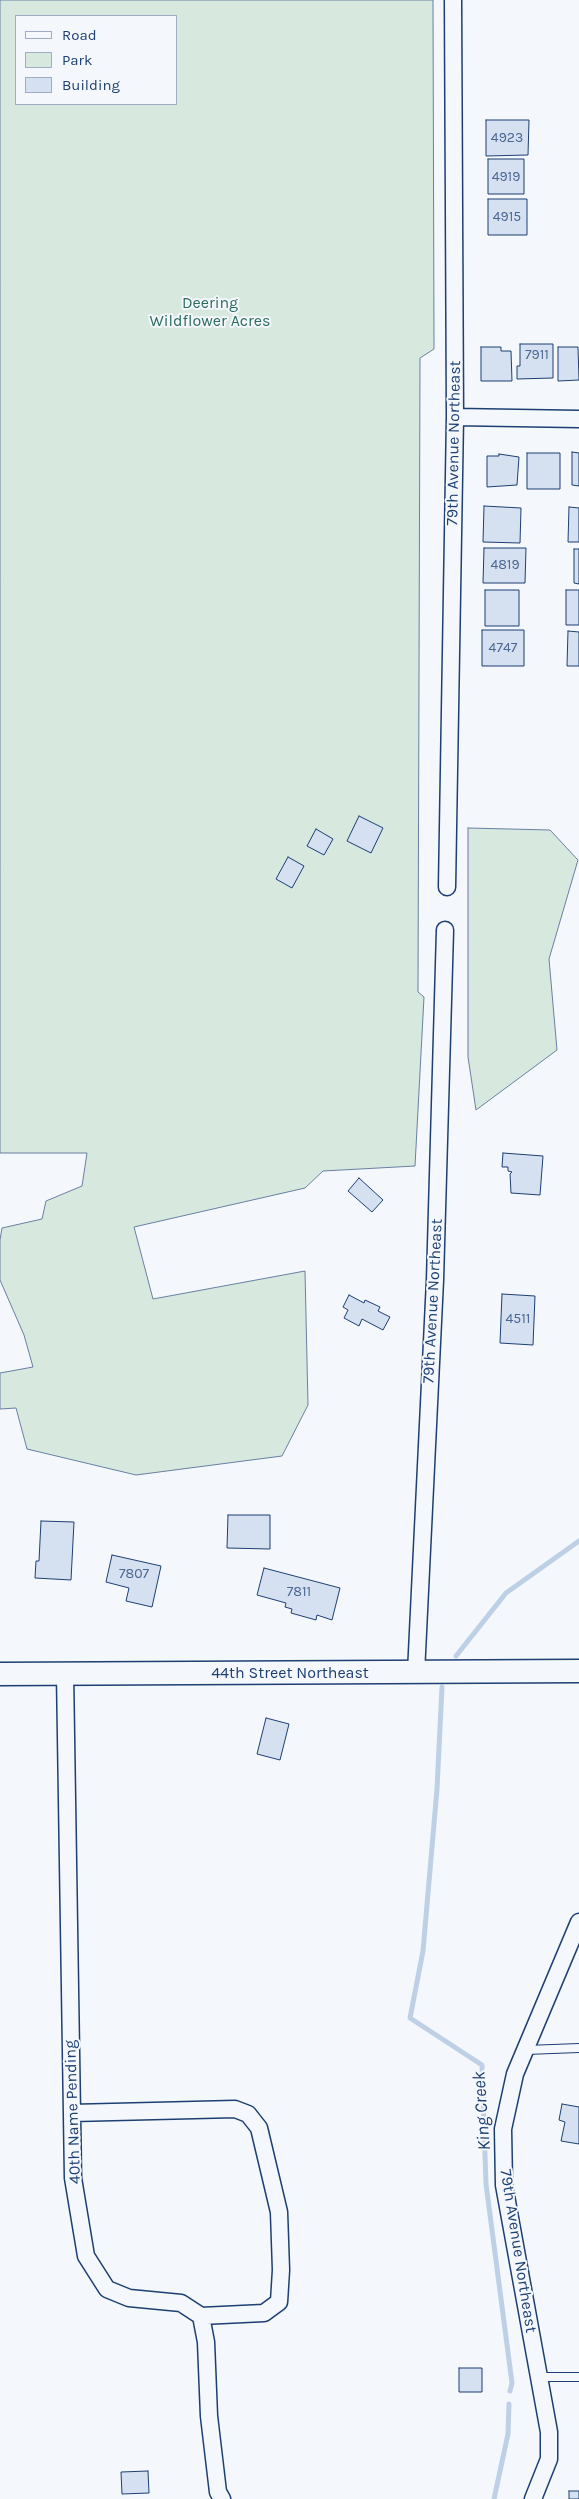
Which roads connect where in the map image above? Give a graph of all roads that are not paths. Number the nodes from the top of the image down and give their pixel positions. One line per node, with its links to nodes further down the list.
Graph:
1 (453, 0): 2 (street, 79th Avenue Northeast)
2 (455, 417): 3 (street); 4 (street, 79th Avenue Northeast)
3 (579, 419)
4 (447, 886)
5 (445, 930): 8 (street, 79th Avenue Northeast)
6 (579, 1672): 8 (street, 44th Street Northeast)
7 (65, 1673): 8 (street, 44th Street Northeast); 9 (street, 44th Street Northeast); 13 (street, 40th Name Pending)
8 (416, 1673)
9 (0, 1674)
10 (579, 1922): 12 (street, 79th Avenue Northeast)
11 (579, 2048): 12 (lane)
12 (526, 2050): 15 (street, 79th Avenue Northeast)
13 (72, 2113): 14 (street, 40th Name Pending); 14 (street)
14 (201, 2316): 17 (street)
15 (539, 2377): 16 (lane); 18 (street, 79th Avenue Northeast)
16 (579, 2377)
17 (222, 2499)
18 (532, 2499)

